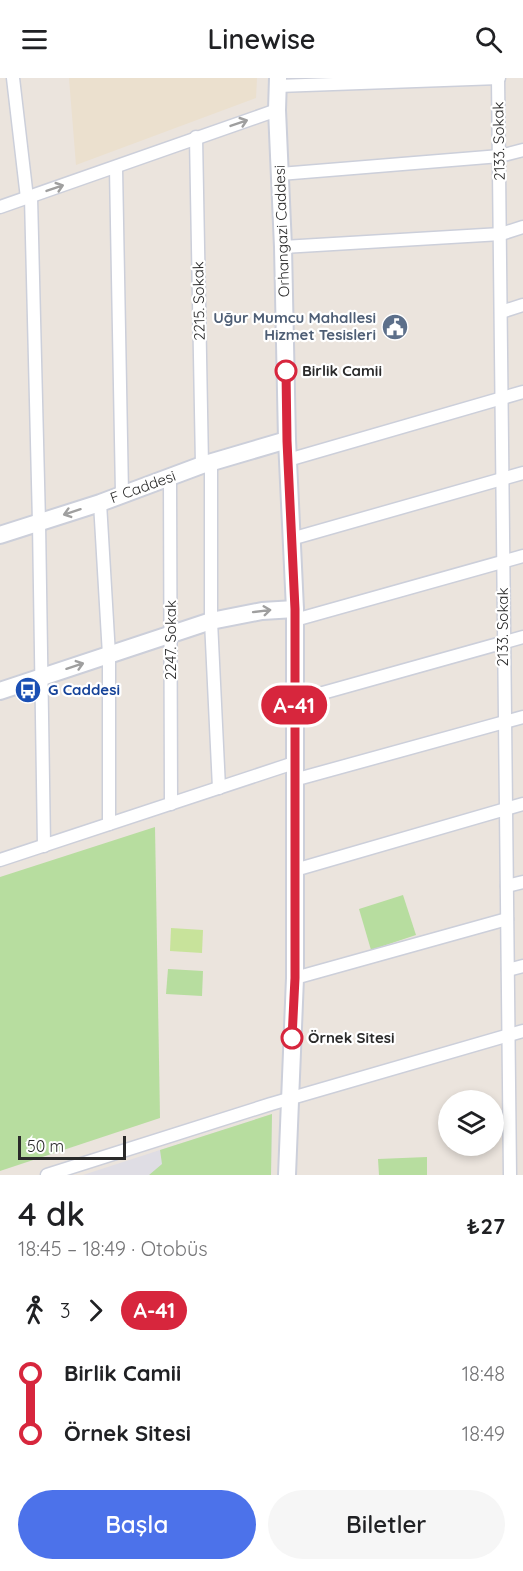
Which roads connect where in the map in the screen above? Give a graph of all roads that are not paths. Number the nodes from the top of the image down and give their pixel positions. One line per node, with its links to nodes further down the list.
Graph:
1 (13, 78): 13 (street)
2 (499, 78): 3 (street); 10 (street, 2133. Sokak)
3 (468, 79): 4 (street)
4 (403, 80): 5 (street)
5 (348, 81): 6 (street)
6 (278, 82): 7 (main road, Orhangazi Caddesi)
7 (277, 110): 8 (street, one-way to 7); 12 (main road, Orhangazi Caddesi)
8 (196, 137): 11 (street); 24 (street, 2215. Sokak)
9 (523, 150): 10 (street)
10 (500, 156): 12 (street); 16 (street, 2133. Sokak)
11 (116, 168): 13 (street, one-way to 11); 28 (street)
12 (280, 174): 17 (main road, Orhangazi Caddesi)
13 (29, 197): 14 (street); 30 (street)
14 (0, 207)
15 (523, 227): 16 (street)
16 (501, 234): 17 (street); 19 (street, 2133. Sokak)
17 (283, 247): 22 (main road, Orhangazi Caddesi)
18 (523, 305): 19 (street)
19 (501, 312): 21 (street, 2133. Sokak)
20 (523, 392): 21 (street)
21 (502, 398): 23 (street); 27 (street, 2133. Sokak)
22 (287, 441): 23 (main road, Orhangazi Caddesi); 24 (main road, F Caddesi)
23 (288, 460): 32 (main road, Orhangazi Caddesi)
24 (207, 464): 26 (main road, F Caddesi); 36 (street, 2215. Sokak)
25 (523, 473): 27 (street)
26 (170, 476): 28 (main road, F Caddesi); 37 (street, 2247. Sokak)
27 (502, 479): 32 (street); 34 (street, 2133. Sokak)
28 (122, 494): 29 (main road, F Caddesi)
29 (100, 503): 30 (main road, F Caddesi, one-way to 30); 40 (street)
30 (39, 523): 31 (main road, F Caddesi); 41 (street)
31 (0, 535)
32 (291, 539): 35 (main road, Orhangazi Caddesi)
33 (523, 556): 34 (street)
34 (503, 562): 35 (street); 39 (street, 2133. Sokak)
35 (295, 615): 36 (main road, one-way to 35); 43 (main road, Orhangazi Caddesi)
36 (211, 621): 37 (main road); 48 (street, 2215. Sokak)
37 (171, 634): 40 (main road); 49 (street, 2247. Sokak)
38 (523, 637): 39 (street)
39 (503, 642): 43 (street); 45 (street, 2133. Sokak)
40 (109, 655): 41 (main road, one-way to 40); 52 (street)
41 (42, 677): 42 (main road); 53 (street)
42 (0, 691)
43 (294, 701): 46 (main road, Orhangazi Caddesi)
44 (523, 717): 45 (street)
45 (504, 722): 47 (street); 51 (street, 2133. Sokak)
46 (294, 763): 47 (main road, Orhangazi Caddesi); 48 (street)
47 (294, 780): 55 (main road, Orhangazi Caddesi)
48 (219, 788): 49 (street)
49 (171, 804): 52 (street)
50 (523, 804): 51 (street)
51 (507, 809): 55 (street); 57 (street, 2133. Sokak)
52 (108, 825): 53 (street)
53 (44, 846): 54 (street)
54 (0, 860)
55 (295, 870): 61 (main road, Orhangazi Caddesi)
56 (523, 882): 57 (street)
57 (507, 886): 58 (street, 2133. Sokak)
58 (507, 919): 60 (street, 2133. Sokak); 61 (street)
59 (523, 966): 60 (street)
60 (508, 970): 63 (street, 2133. Sokak)
61 (295, 978): 64 (main road, Orhangazi Caddesi)
62 (523, 1031): 63 (street)
63 (509, 1035): 64 (street); 66 (street, 2133. Sokak)
64 (289, 1099): 67 (street); 68 (main road, Orhangazi Caddesi)
65 (523, 1166): 66 (street)
66 (510, 1172)
67 (47, 1175)
68 (287, 1175)

